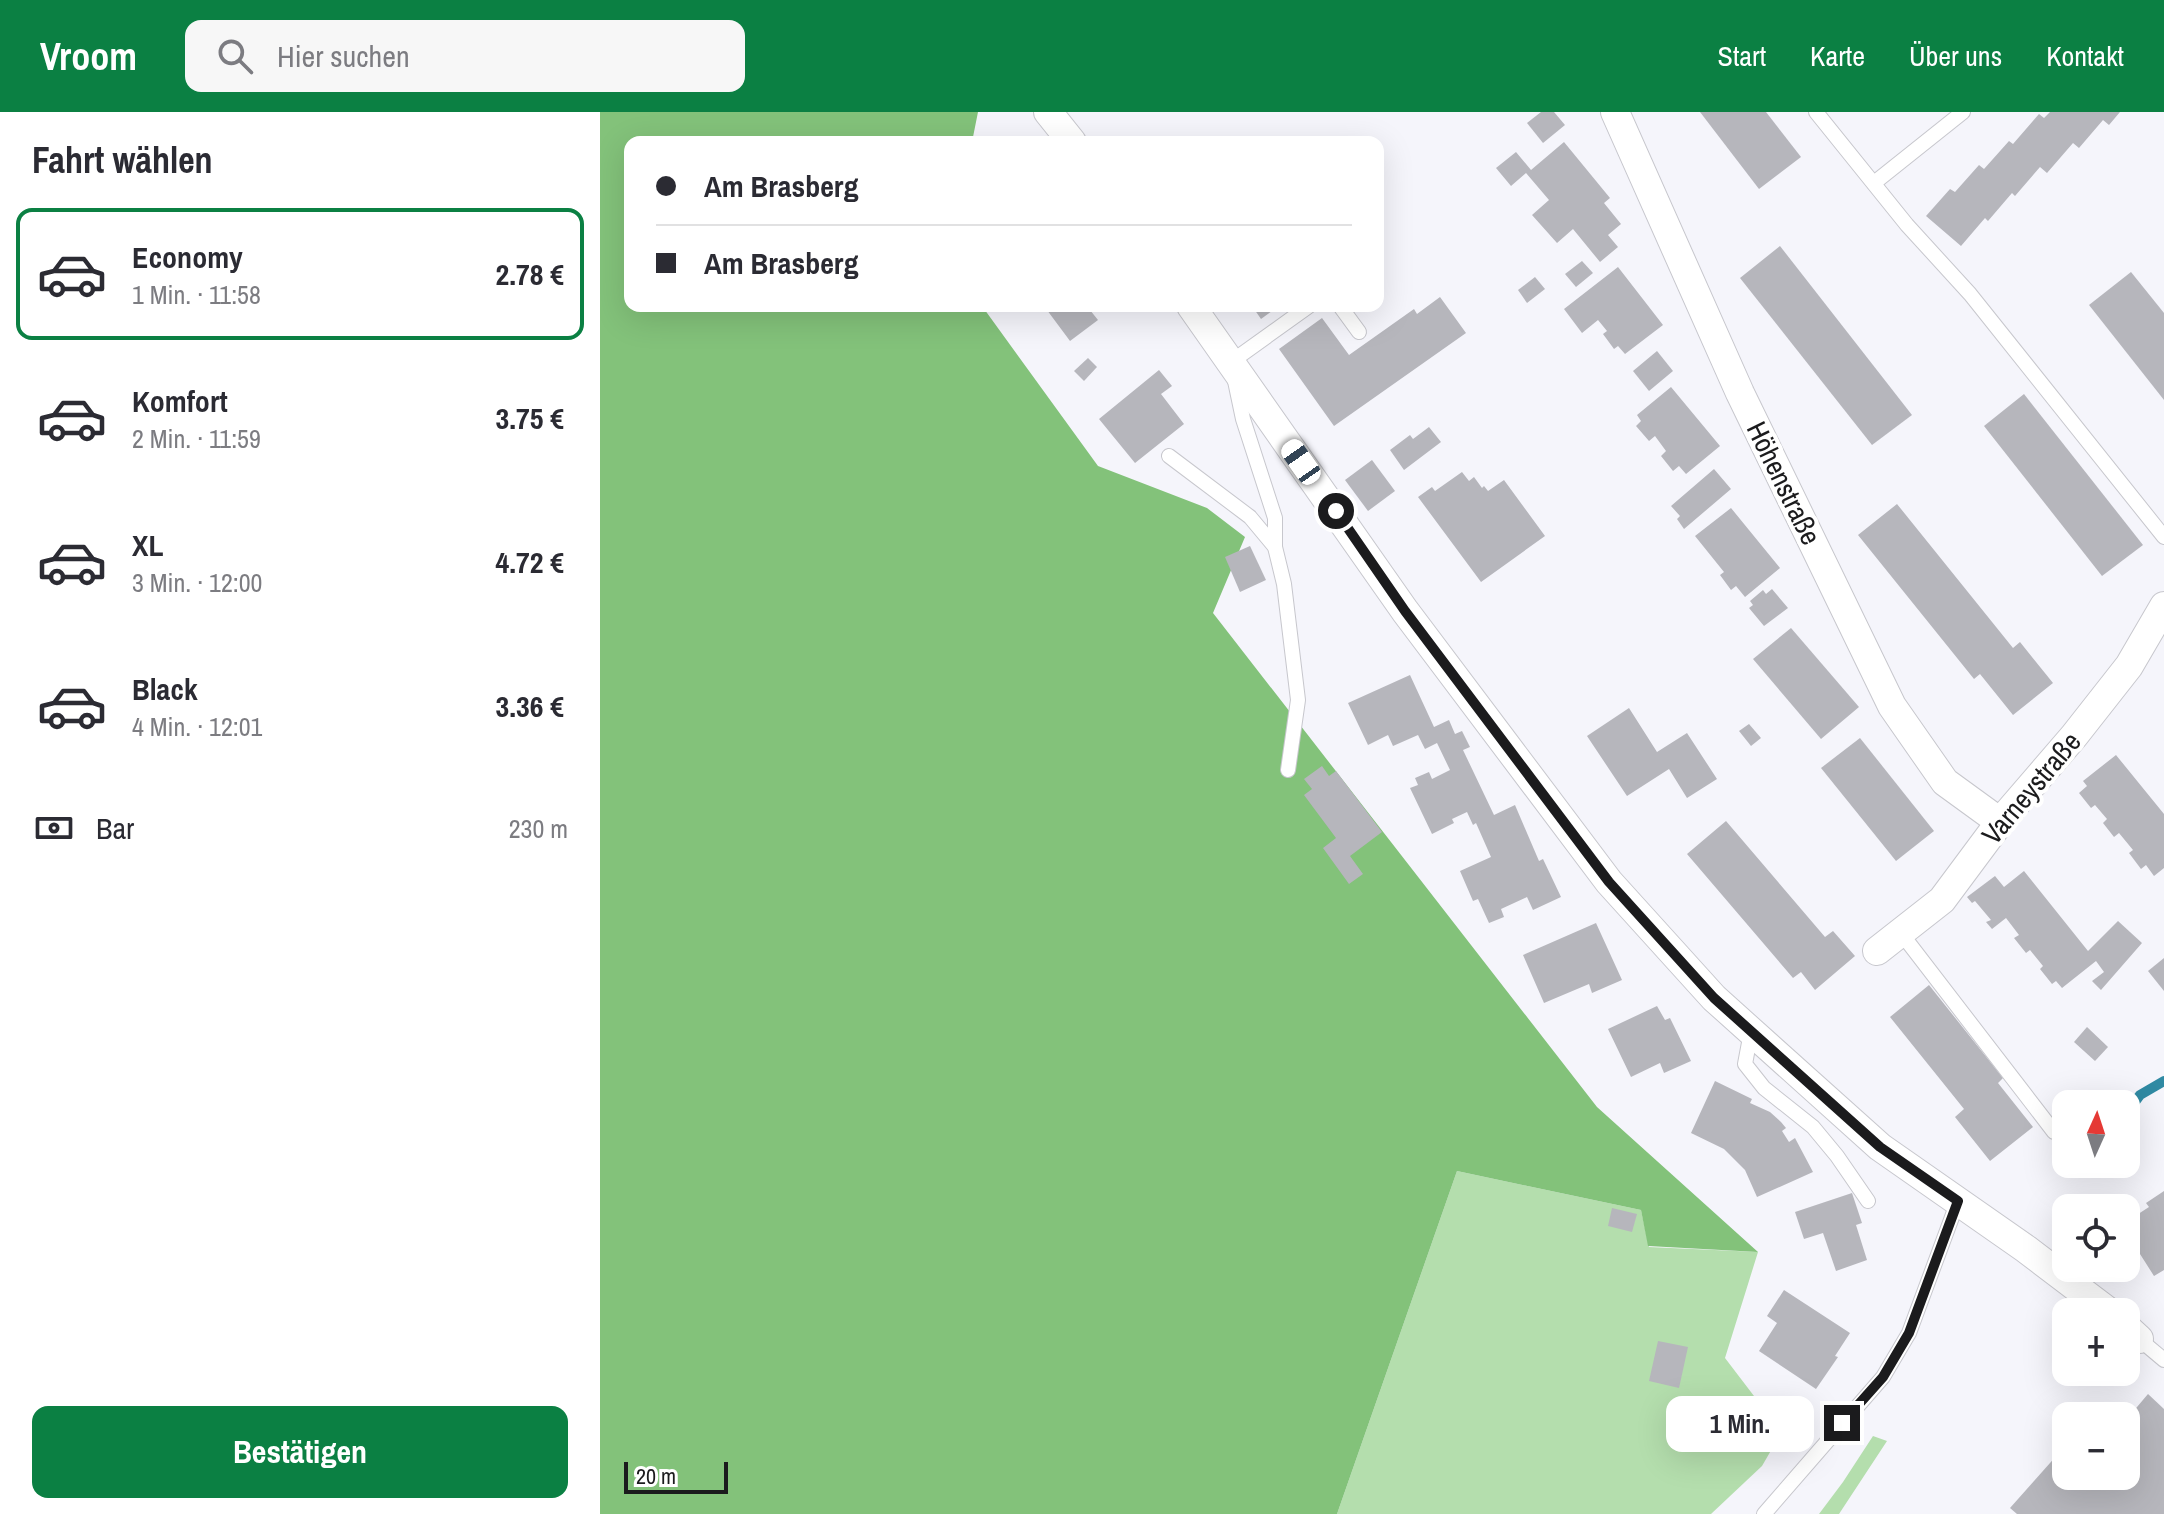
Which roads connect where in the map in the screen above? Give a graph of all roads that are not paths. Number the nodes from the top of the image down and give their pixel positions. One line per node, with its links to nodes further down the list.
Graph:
1 (1048, 112): 5 (street)
2 (1615, 112): 17 (street, Höhenstraße)
3 (1816, 112): 6 (lane)
4 (1963, 112): 6 (lane)
5 (1067, 136)
6 (1874, 183): 13 (lane)
7 (1195, 312): 11 (street)
8 (1301, 312): 11 (lane)
9 (1344, 312): 10 (lane)
10 (1359, 332)
11 (1231, 362): 14 (lane); 20 (street)
12 (1169, 456): 14 (lane)
13 (2164, 537)
14 (1275, 547): 16 (lane)
15 (2164, 606): 17 (street, Varneystraße)
16 (1288, 770)
17 (2000, 822): 18 (street, Varneystraße)
18 (1901, 933): 19 (street, Varneystraße); 21 (lane)
19 (1877, 951)
20 (1751, 1032): 22 (lane); 23 (street)
21 (2052, 1129)
22 (1868, 1201)
23 (1958, 1201): 24 (street); 27 (lane)
24 (2090, 1298)
25 (2140, 1339): 26 (lane)
26 (2164, 1360)
27 (1764, 1514)

